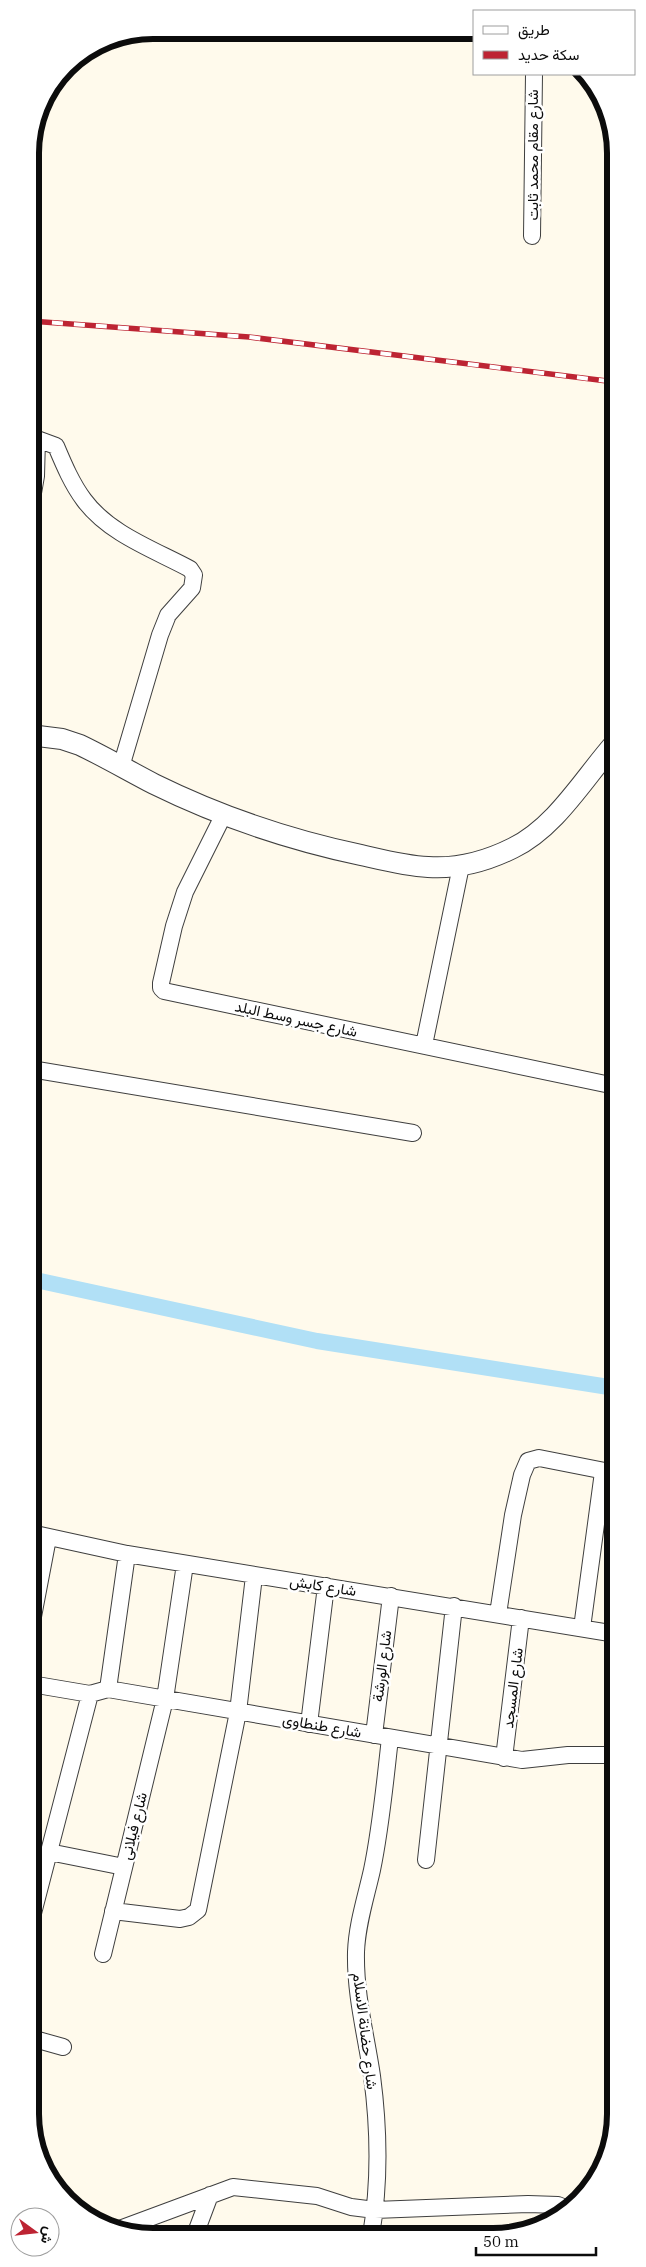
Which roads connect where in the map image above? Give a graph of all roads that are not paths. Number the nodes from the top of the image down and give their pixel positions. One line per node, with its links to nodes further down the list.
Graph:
1 (534, 75): 2 (street, شارع مقام محمد ثابت)
2 (532, 236)
3 (39, 441): 6 (street)
4 (39, 733): 6 (street)
5 (607, 753): 8 (street)
6 (121, 767): 7 (street)
7 (224, 814): 8 (street); 9 (street, شارع جسر وسط البلد)
8 (461, 866): 9 (street)
9 (424, 1045): 11 (street, شارع جسر وسط البلد)
10 (39, 1071): 12 (street)
11 (607, 1084)
12 (413, 1134)
13 (607, 1472): 24 (street)
14 (607, 1484): 26 (street)
15 (39, 1535): 16 (street, شارع كابش)
16 (48, 1538): 17 (street, شارع كابش); 20 (street)
17 (127, 1554): 18 (street, شارع كابش); 29 (street)
18 (185, 1564): 19 (street, شارع كابش); 31 (street, شارع فيلانى)
19 (254, 1576): 21 (street, شارع كابش); 32 (street)
20 (39, 1585)
21 (326, 1586): 22 (street, شارع كابش); 33 (street)
22 (391, 1596): 23 (street, شارع كابش); 34 (street, شارع الورشة)
23 (454, 1606): 24 (street, شارع كابش); 35 (street)
24 (498, 1614): 25 (street, شارع كابش)
25 (521, 1618): 26 (street, شارع كابش); 37 (street, شارع المسجد)
26 (582, 1628): 27 (street, شارع كابش)
27 (607, 1632)
28 (39, 1685): 30 (street, شارع طنطاوى)
29 (108, 1689): 30 (street, شارع طنطاوى); 31 (street, شارع طنطاوى)
30 (90, 1694): 38 (street)
31 (165, 1699): 32 (street, شارع طنطاوى); 40 (street, شارع فيلانى)
32 (238, 1712): 33 (street, شارع طنطاوى); 42 (street)
33 (309, 1724): 34 (street, شارع طنطاوى)
34 (382, 1737): 35 (street, شارع طنطاوى); 48 (street, شارع حضانة الاسلام)
35 (438, 1747): 37 (street, شارع طنطاوى); 39 (street)
36 (607, 1755): 37 (street, شارع طنطاوى)
37 (504, 1758)
38 (49, 1852): 40 (street); 41 (street)
39 (426, 1860)
40 (124, 1867): 42 (street, شارع فيلانى)
41 (39, 1890)
42 (114, 1911): 43 (street, شارع فيلانى)
43 (104, 1954)
44 (39, 2040): 45 (street)
45 (63, 2047)
46 (210, 2195): 48 (street); 49 (street); 50 (street)
47 (561, 2206): 48 (street)
48 (375, 2210): 51 (street, شارع حضانة الاسلام)
49 (129, 2226)
50 (198, 2228)
51 (372, 2228)

